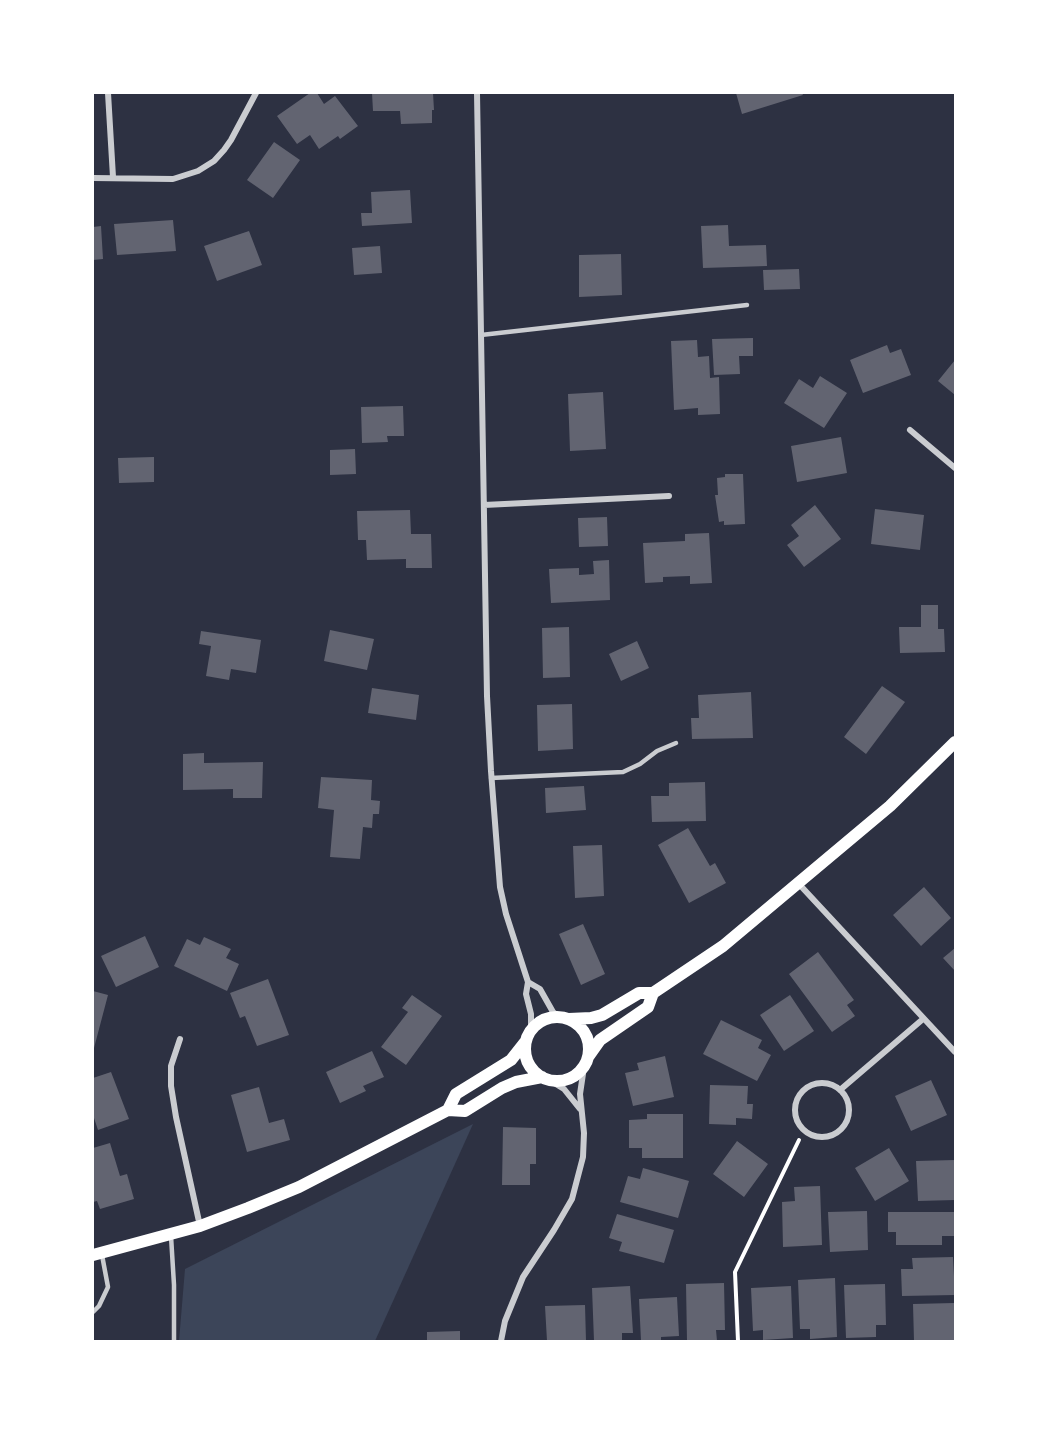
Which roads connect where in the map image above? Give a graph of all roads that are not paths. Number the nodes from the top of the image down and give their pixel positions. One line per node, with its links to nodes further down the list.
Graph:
1 (108, 93): 4 (street)
2 (255, 93): 4 (street)
3 (477, 93): 7 (street)
4 (113, 177): 5 (street)
5 (93, 178)
6 (747, 305): 7 (lane)
7 (481, 335): 11 (street)
8 (910, 430): 9 (street)
9 (955, 468)
10 (669, 496): 11 (street)
11 (484, 505): 14 (street)
12 (955, 742): 15 (main road)
13 (676, 743): 14 (lane)
14 (491, 778): 16 (street)
15 (798, 883): 17 (main road); 19 (street)
16 (528, 982): 18 (street); 20 (street)
17 (653, 993): 18 (main road); 23 (main road)
18 (564, 1018): 20 (main road); 23 (main road)
19 (924, 1019): 22 (street); 25 (street)
20 (528, 1036): 24 (main road); 26 (main road)
21 (180, 1039): 28 (street)
22 (955, 1052)
23 (586, 1062): 24 (main road); 27 (street)
24 (546, 1079): 26 (main road); 27 (street)
25 (840, 1090): 25 (street)
26 (448, 1110): 28 (main road)
27 (582, 1112): 33 (street)
28 (200, 1226): 29 (main road)
29 (171, 1234): 30 (main road); 32 (lane)
30 (97, 1254): 31 (lane)
31 (93, 1312)
32 (174, 1341)
33 (501, 1341)

